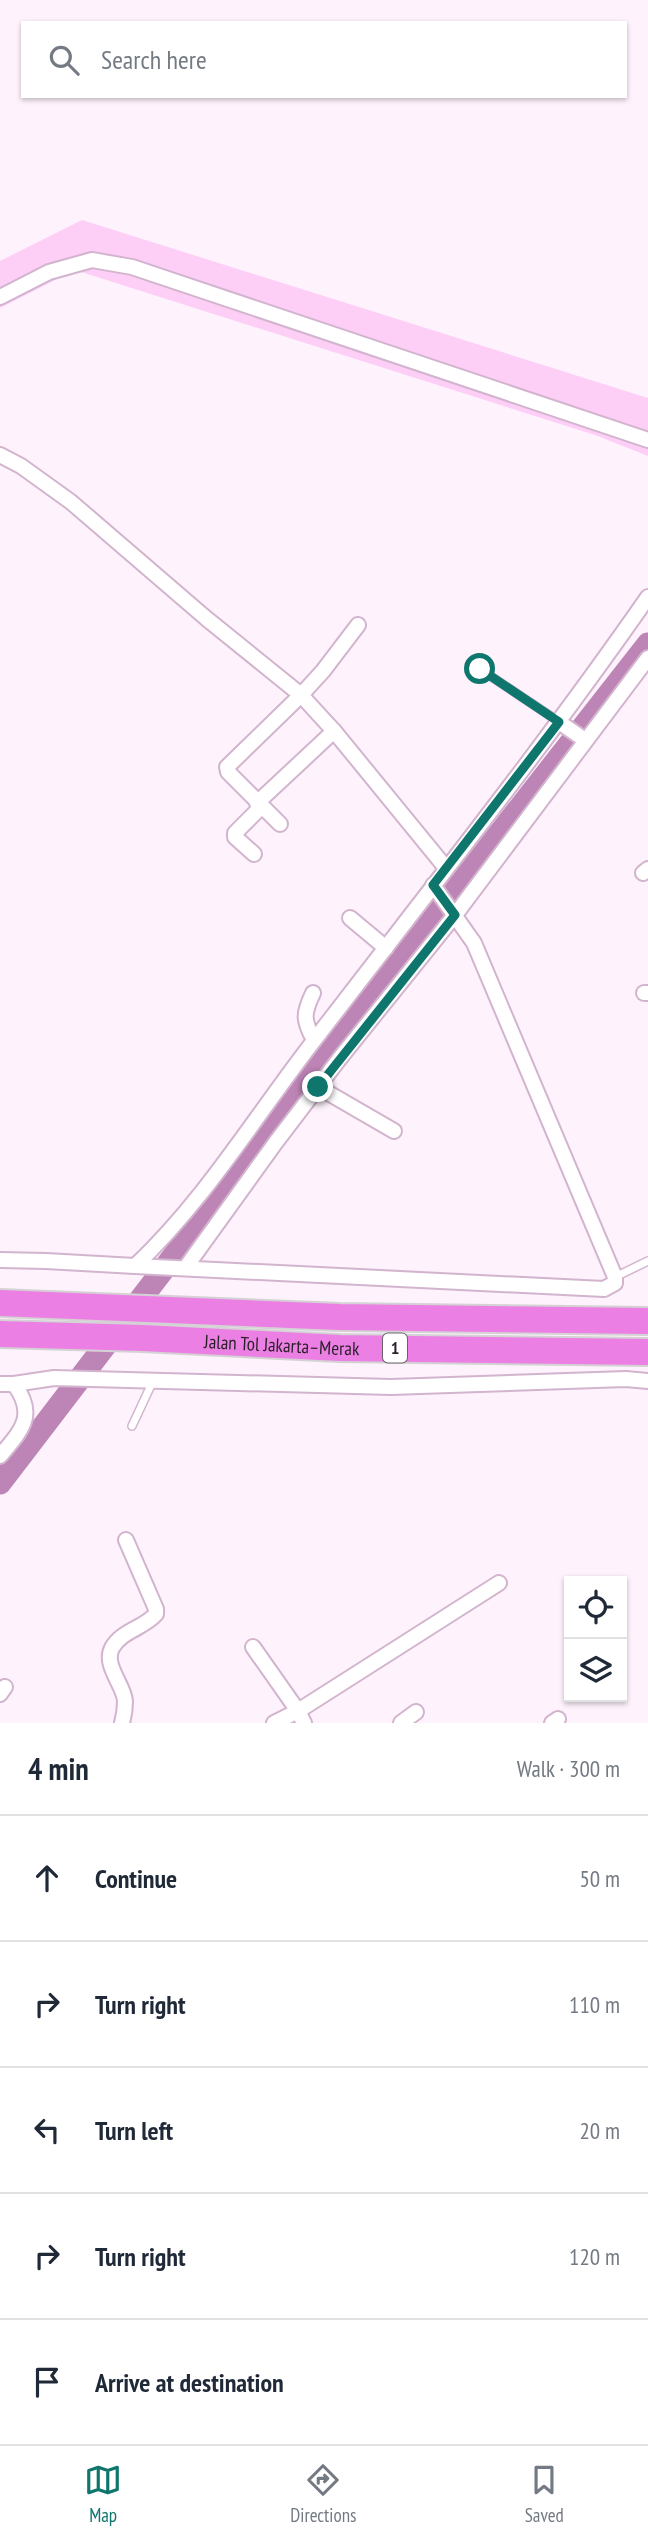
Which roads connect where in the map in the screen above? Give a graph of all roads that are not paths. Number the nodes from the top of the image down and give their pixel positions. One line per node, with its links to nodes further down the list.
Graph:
1 (0, 297): 2 (street)
2 (648, 440)
3 (0, 455): 8 (street)
4 (648, 597): 9 (street)
5 (358, 625): 8 (street)
6 (648, 658): 11 (street)
7 (480, 669): 9 (lane)
8 (301, 695): 10 (street); 12 (street)
9 (562, 724): 11 (street); 15 (street)
10 (334, 732): 12 (street); 15 (street)
11 (583, 738): 17 (street)
12 (259, 805): 13 (street); 14 (street)
13 (281, 824)
14 (254, 855)
15 (446, 868): 16 (street)
16 (435, 887): 17 (street); 19 (street)
17 (455, 915): 22 (street); 28 (street)
18 (350, 918): 19 (street)
19 (386, 948): 21 (street)
20 (313, 993): 21 (street)
21 (314, 1040): 26 (street)
22 (318, 1087): 23 (street); 27 (street)
23 (394, 1131)
24 (0, 1260): 26 (street)
25 (648, 1261): 28 (lane)
26 (140, 1267): 27 (street)
27 (180, 1267): 28 (street)
28 (615, 1277)
29 (0, 1303): 30 (highway, Jalan Tol Jakarta–Merak / 1)
30 (648, 1321)
31 (0, 1334): 32 (highway, Jalan Tol Jakarta–Merak / 1)
32 (648, 1352)
33 (153, 1381): 34 (street); 35 (street); 36 (lane)
34 (648, 1381)
35 (7, 1384): 37 (street)
36 (132, 1426)
37 (0, 1456)
38 (126, 1540): 43 (street)
39 (499, 1583): 42 (street)
40 (253, 1647): 42 (street)
41 (416, 1712): 45 (street)
42 (301, 1717): 44 (street)
43 (122, 1723)
44 (274, 1723)
45 (401, 1723)

